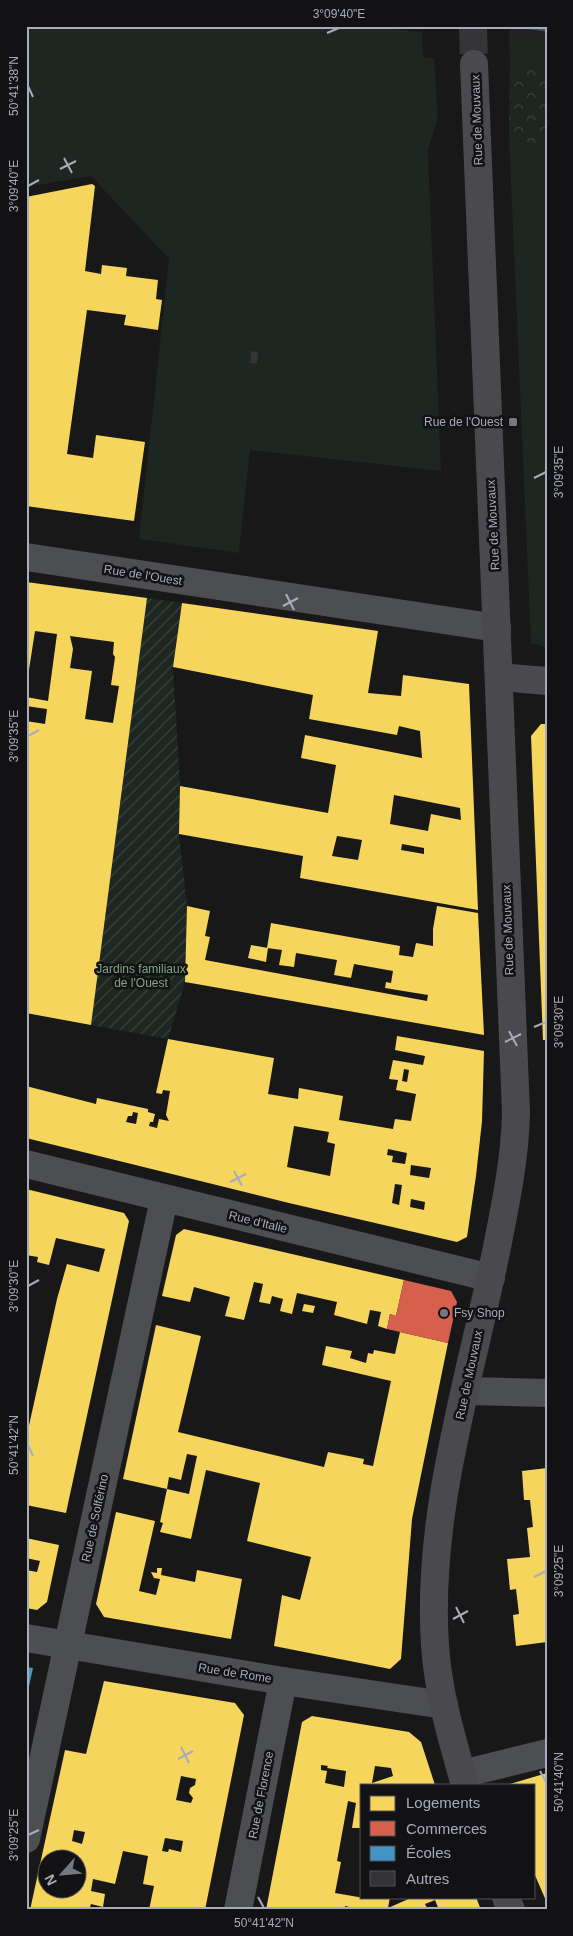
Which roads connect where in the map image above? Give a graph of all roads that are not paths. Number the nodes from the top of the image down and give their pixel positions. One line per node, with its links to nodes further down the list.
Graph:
1 (474, 64): 3 (main road, Rue de Mouvaux)
2 (26, 557): 3 (street, Rue de l'Ouest)
3 (497, 628): 4 (main road, Rue de Mouvaux)
4 (500, 677): 5 (main road); 8 (main road, Rue de Mouvaux)
5 (547, 681)
6 (26, 1164): 7 (street, Rue d'Italie)
7 (164, 1198): 8 (street, Rue d'Italie); 11 (street, Rue de Solférino)
8 (491, 1278): 9 (main road, Rue de Mouvaux)
9 (466, 1391): 10 (street); 14 (main road, Rue de Mouvaux)
10 (547, 1393)
11 (70, 1632): 12 (street, Rue de Rome); 13 (street, Rue de Rome); 17 (street, Rue de Solférino)
12 (26, 1638)
13 (283, 1681): 14 (street, Rue de Rome); 19 (street, Rue de Florence)
14 (444, 1705): 16 (main road, Rue de Mouvaux)
15 (547, 1753): 16 (street)
16 (464, 1780)
17 (26, 1838)
18 (506, 1898): 20 (main road)
19 (238, 1910)
20 (511, 1910)

